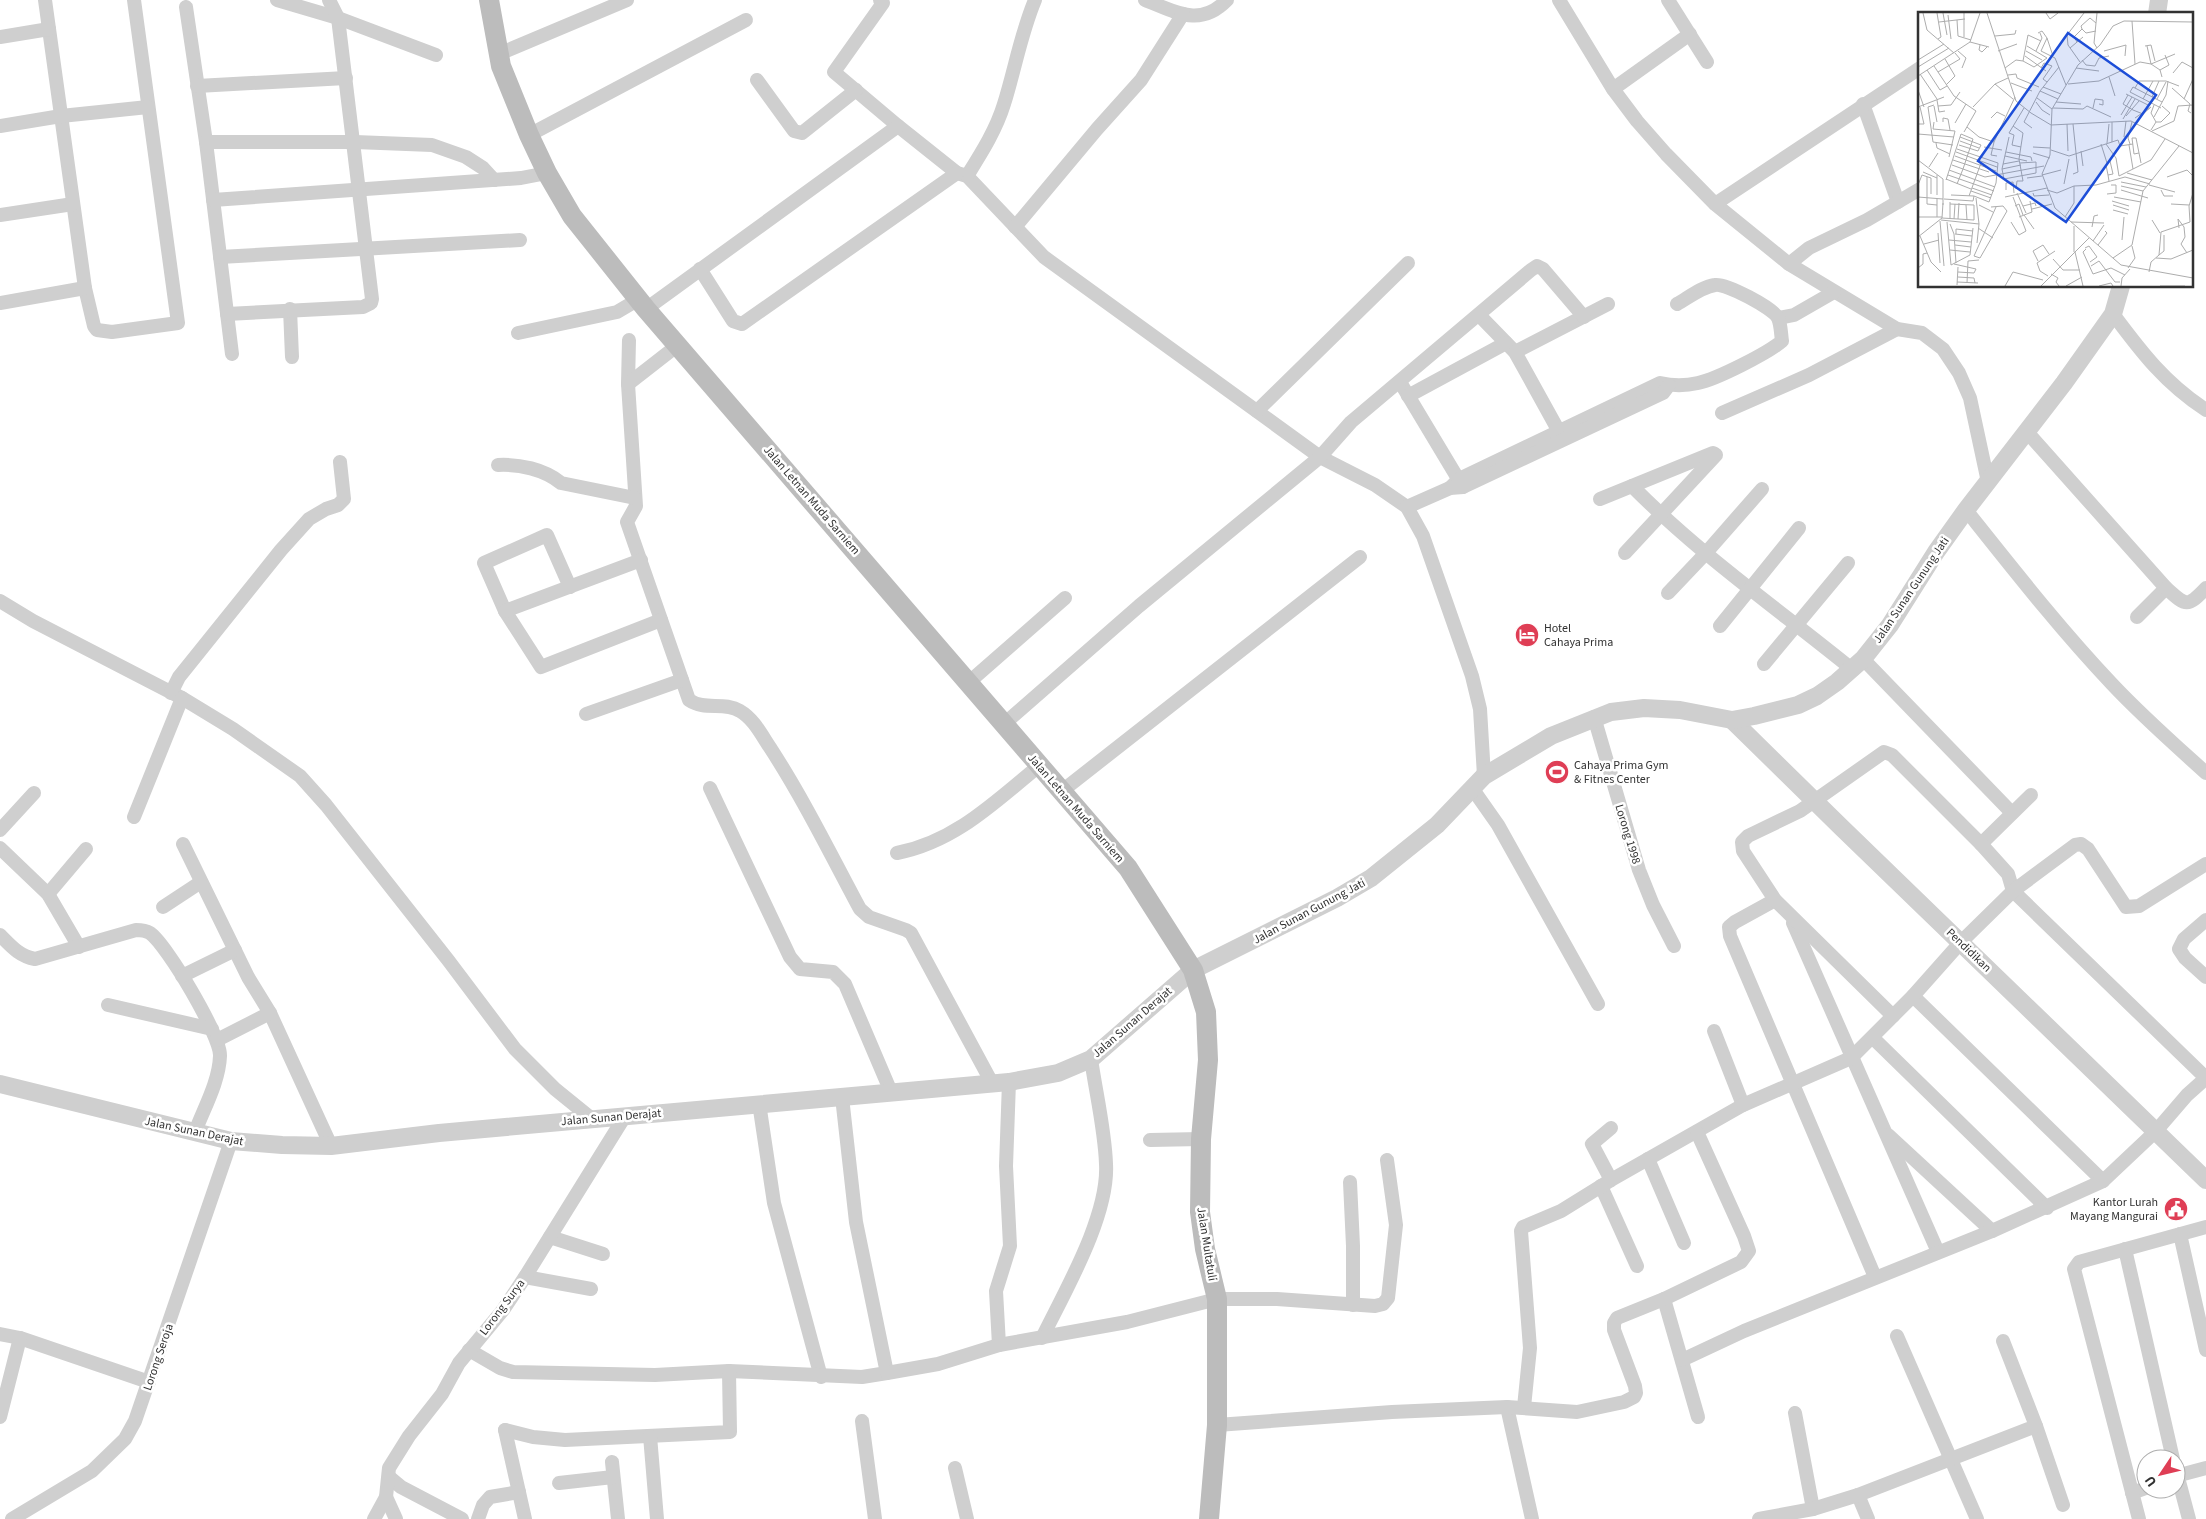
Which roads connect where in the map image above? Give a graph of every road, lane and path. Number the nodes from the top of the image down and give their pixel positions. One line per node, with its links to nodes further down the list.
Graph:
1 (45, 0): 17 (street)
2 (134, 0): 30 (street)
3 (329, 0): 15 (street)
4 (489, 0): 20 (main road, Jalan Letnan Muda Sarniem)
5 (627, 0): 20 (street)
6 (1036, 0): 38 (street)
7 (1145, 0): 14 (street)
8 (1227, 0): 14 (street)
9 (1559, 0): 27 (street)
10 (1668, 0): 18 (street)
11 (282, 1): 15 (street)
12 (883, 1): 28 (street)
13 (186, 7): 26 (street)
14 (1183, 14): 47 (street)
15 (338, 18): 21 (street); 24 (street)
16 (746, 20): 34 (street)
17 (49, 29): 19 (street); 31 (street)
18 (1690, 34): 22 (street); 27 (street)
19 (0, 37)
20 (499, 54): 34 (main road, Jalan Letnan Muda Sarniem)
21 (436, 55)
22 (1707, 62)
23 (1918, 69): 29 (street)
24 (346, 78): 26 (street); 36 (street)
25 (757, 80): 28 (street)
26 (197, 86): 35 (street)
27 (1613, 89): 45 (street)
28 (856, 90): 33 (street)
29 (1863, 104): 43 (street); 45 (street)
30 (148, 107): 31 (street); 54 (street)
31 (61, 116): 32 (street); 44 (street)
32 (0, 126)
33 (898, 126): 38 (street); 53 (street)
34 (529, 135): 37 (main road, Jalan Letnan Muda Sarniem)
35 (206, 142): 36 (street); 42 (street)
36 (355, 142): 39 (street); 40 (street)
37 (547, 173): 39 (street); 58 (main road, Jalan Letnan Muda Sarniem)
38 (962, 174): 47 (street); 53 (street)
39 (494, 180): 40 (street)
40 (360, 190): 42 (street); 49 (street)
41 (1918, 190): 43 (street)
42 (213, 200): 50 (street)
43 (1898, 202): 52 (street)
44 (73, 204): 46 (street); 54 (street)
45 (1714, 204): 52 (street)
46 (0, 216)
47 (1015, 227): 78 (street)
48 (520, 240): 49 (street)
49 (367, 249): 50 (street); 61 (street)
50 (220, 258): 62 (street)
51 (1408, 263): 78 (street)
52 (1789, 264): 56 (street)
53 (700, 270): 58 (street)
54 (85, 288): 57 (street)
55 (2120, 288): 63 (street, Jalan Sunan Gunung Jati)
56 (1834, 292): 66 (street); 67 (street)
57 (0, 303)
58 (643, 304): 68 (street); 70 (main road, Jalan Letnan Muda Sarniem)
59 (1608, 304): 65 (street)
60 (1677, 304): 66 (street)
61 (290, 309): 62 (street); 73 (street)
62 (227, 314): 72 (street)
63 (2113, 314): 77 (street); 80 (street, Jalan Sunan Gunung Jati)
64 (1479, 315): 65 (street); 71 (street); 74 (street)
65 (1584, 317): 71 (street)
66 (1778, 318): 81 (street)
67 (1898, 329): 79 (street); 85 (street)
68 (518, 334)
69 (629, 340): 75 (street)
70 (678, 345): 75 (street); 115 (main road, Jalan Letnan Muda Sarniem)
71 (1510, 347): 76 (street); 81 (street)
72 (232, 354)
73 (292, 357)
74 (1400, 382): 76 (street); 82 (street)
75 (628, 384): 89 (street)
76 (1408, 396): 86 (street)
77 (2206, 410)
78 (1258, 411): 82 (street)
79 (1722, 413)
80 (2027, 432): 85 (street, Jalan Sunan Gunung Jati); 101 (street)
81 (1561, 435): 86 (street)
82 (1320, 457): 91 (street); 120 (street)
83 (340, 462): 116 (street)
84 (498, 465): 89 (street)
85 (1988, 482): 92 (street, Jalan Sunan Gunung Jati)
86 (1457, 485): 91 (street)
87 (1632, 486): 90 (street); 93 (street); 93 (street)
88 (1762, 489): 96 (street)
89 (635, 498): 98 (street)
90 (1600, 499)
91 (1407, 507): 123 (street)
92 (1966, 510): 113 (street, Jalan Sunan Gunung Jati); 122 (street)
93 (1661, 515): 95 (street); 96 (street)
94 (1799, 528): 103 (street)
95 (1625, 553)
96 (1705, 554): 103 (street); 104 (street)
97 (1360, 557): 125 (street)
98 (641, 560): 100 (street); 109 (street)
99 (1848, 563): 111 (street)
100 (570, 587): 107 (street); 107 (street)
101 (2166, 588): 102 (street); 108 (street)
102 (2206, 588)
103 (1751, 589): 110 (street); 111 (street)
104 (1668, 593)
105 (1065, 598): 115 (street)
106 (0, 602): 116 (street)
107 (505, 611): 109 (street)
108 (2137, 617)
109 (661, 620): 114 (street)
110 (1720, 626)
111 (1798, 626): 112 (street); 113 (street)
112 (1764, 664)
113 (1858, 664): 119 (street, Jalan Sunan Gunung Jati); 129 (street)
114 (682, 680): 117 (street); 164 (street)
115 (968, 683): 120 (main road, Jalan Letnan Muda Sarniem)
116 (176, 696): 130 (street); 172 (street)
117 (586, 714)
118 (1594, 717): 119 (street, Jalan Sunan Gunung Jati); 123 (street, Jalan Sunan Gunung Jati); 147 (street, Lorong 1998)
119 (1732, 720): 128 (street, Pendidikan)
120 (1004, 724): 121 (main road, Jalan Letnan Muda Sarniem)
121 (1040, 765): 125 (main road, Jalan Letnan Muda Sarniem); 136 (street)
122 (2206, 773)
123 (1478, 782): 150 (street, Jalan Sunan Gunung Jati); 154 (street)
124 (710, 788): 167 (street)
125 (1062, 791): 150 (main road, Jalan Letnan Muda Sarniem)
126 (34, 794): 131 (street)
127 (2031, 795): 129 (street)
128 (1815, 802): 133 (street); 141 (street); 146 (street, Pendidikan)
129 (2012, 814): 133 (street)
130 (134, 817)
131 (0, 830)
132 (182, 844): 138 (street)
133 (1980, 844): 139 (street)
134 (0, 848): 140 (street)
135 (86, 849): 140 (street)
136 (897, 853)
137 (2206, 864): 139 (street)
138 (201, 882): 142 (street); 149 (street)
139 (2012, 891): 146 (street); 163 (street)
140 (48, 894): 148 (street)
141 (1775, 900): 143 (street); 165 (street)
142 (164, 907)
143 (1790, 916): 157 (street); 161 (street)
144 (2206, 920): 152 (street)
145 (0, 934): 148 (street)
146 (1961, 942): 153 (street); 175 (street, Pendidikan)
147 (1674, 946)
148 (79, 947): 151 (street)
149 (234, 950): 151 (street); 156 (street)
150 (1192, 970): 162 (street, Jalan Sunan Derajat); 178 (main road, Jalan Multatuli)
151 (182, 976): 159 (street)
152 (2206, 977)
153 (1913, 996): 157 (street); 186 (street)
154 (1598, 1004)
155 (108, 1005): 159 (street)
156 (270, 1013): 159 (street); 181 (street)
157 (1894, 1016): 160 (street)
158 (1714, 1031): 170 (street)
159 (215, 1035): 176 (street)
160 (1873, 1038): 161 (street); 188 (street)
161 (1851, 1058): 165 (street); 174 (street)
162 (1091, 1059): 164 (street, Jalan Sunan Derajat); 208 (street)
163 (2206, 1078): 175 (street)
164 (1000, 1082): 167 (street, Jalan Sunan Derajat); 210 (street)
165 (1793, 1083): 170 (street); 199 (street)
166 (0, 1084): 176 (street, Jalan Sunan Derajat)
167 (891, 1092): 168 (street, Jalan Sunan Derajat)
168 (842, 1097): 169 (street, Jalan Sunan Derajat); 215 (street)
169 (758, 1103): 171 (street, Jalan Sunan Derajat); 216 (street)
170 (1743, 1106): 177 (street)
171 (625, 1116): 172 (street, Jalan Sunan Derajat); 192 (street, Lorong Surya)
172 (592, 1119): 181 (street, Jalan Sunan Derajat)
173 (1611, 1128): 187 (street)
174 (1884, 1131): 190 (street); 195 (street)
175 (2156, 1131): 184 (street, Pendidikan); 186 (street)
176 (195, 1132): 180 (street, Jalan Sunan Derajat)
177 (1697, 1132): 182 (street); 201 (street)
178 (1201, 1139): 179 (street); 202 (main road, Jalan Multatuli)
179 (1150, 1140)
180 (231, 1141): 181 (street, Jalan Sunan Derajat); 217 (street, Lorong Seroja)
181 (331, 1146)
182 (1648, 1159): 187 (street); 193 (street)
183 (1387, 1160): 203 (street)
184 (2206, 1180)
185 (1350, 1182): 203 (street)
186 (2103, 1182): 188 (street)
187 (1606, 1183): 197 (street); 219 (street)
188 (2047, 1208): 190 (street)
189 (2206, 1227): 191 (street)
190 (1992, 1231): 195 (street)
191 (2180, 1234): 194 (street); 204 (street)
192 (550, 1237): 196 (street); 198 (street, Lorong Surya)
193 (1684, 1242)
194 (2125, 1249): 227 (street); 238 (street)
195 (1938, 1252): 199 (street)
196 (603, 1254)
197 (1637, 1266)
198 (526, 1277): 200 (street); 211 (street, Lorong Surya)
199 (1875, 1277): 213 (street)
200 (591, 1289)
201 (1664, 1298): 213 (street); 219 (street)
202 (1217, 1299): 203 (street); 208 (street); 224 (main road, Jalan Multatuli)
203 (1353, 1305)
204 (2203, 1327): 212 (street)
205 (0, 1334): 207 (street)
206 (1897, 1336): 228 (street)
207 (20, 1338): 217 (street); 222 (street)
208 (1042, 1338): 210 (street)
209 (2003, 1341): 225 (street)
210 (1000, 1346): 215 (street)
211 (468, 1350): 214 (street); 233 (street, Lorong Surya)
212 (2206, 1350)
213 (1682, 1360): 221 (street)
214 (730, 1372): 216 (street); 226 (street)
215 (887, 1373): 216 (street)
216 (821, 1377)
217 (148, 1382): 244 (street, Lorong Seroja)
218 (1507, 1407): 219 (street); 224 (street); 255 (street)
219 (1524, 1407)
220 (1795, 1413): 243 (street)
221 (1698, 1417)
222 (0, 1418)
223 (862, 1421): 252 (street)
224 (1217, 1425): 254 (main road, Jalan Multatuli)
225 (2036, 1426): 228 (street); 242 (street)
226 (650, 1436): 236 (street); 251 (street)
227 (2171, 1449)
228 (1952, 1458): 239 (street); 258 (street)
229 (612, 1462): 234 (street)
230 (955, 1468): 253 (street)
231 (2206, 1468): 232 (street)
232 (2186, 1472)
233 (389, 1477): 240 (street, Lorong Surya); 247 (street)
234 (613, 1477): 235 (street); 250 (street)
235 (559, 1483)
236 (519, 1492): 248 (street); 249 (street)
237 (2136, 1492): 238 (street)
238 (2132, 1493): 259 (street)
239 (1858, 1495): 243 (street); 257 (street)
240 (386, 1497): 245 (street); 246 (street)
241 (2183, 1499): 260 (street)
242 (2063, 1505)
243 (1813, 1509): 256 (street)
244 (12, 1519)
245 (374, 1519)
246 (396, 1519)
247 (462, 1519)
248 (478, 1519)
249 (525, 1519)
250 (618, 1519)
251 (657, 1519)
252 (875, 1519)
253 (967, 1519)
254 (1209, 1519)
255 (1532, 1519)
256 (1759, 1519)
257 (1868, 1519)
258 (1977, 1519)
259 (2139, 1519)
260 (2189, 1519)

